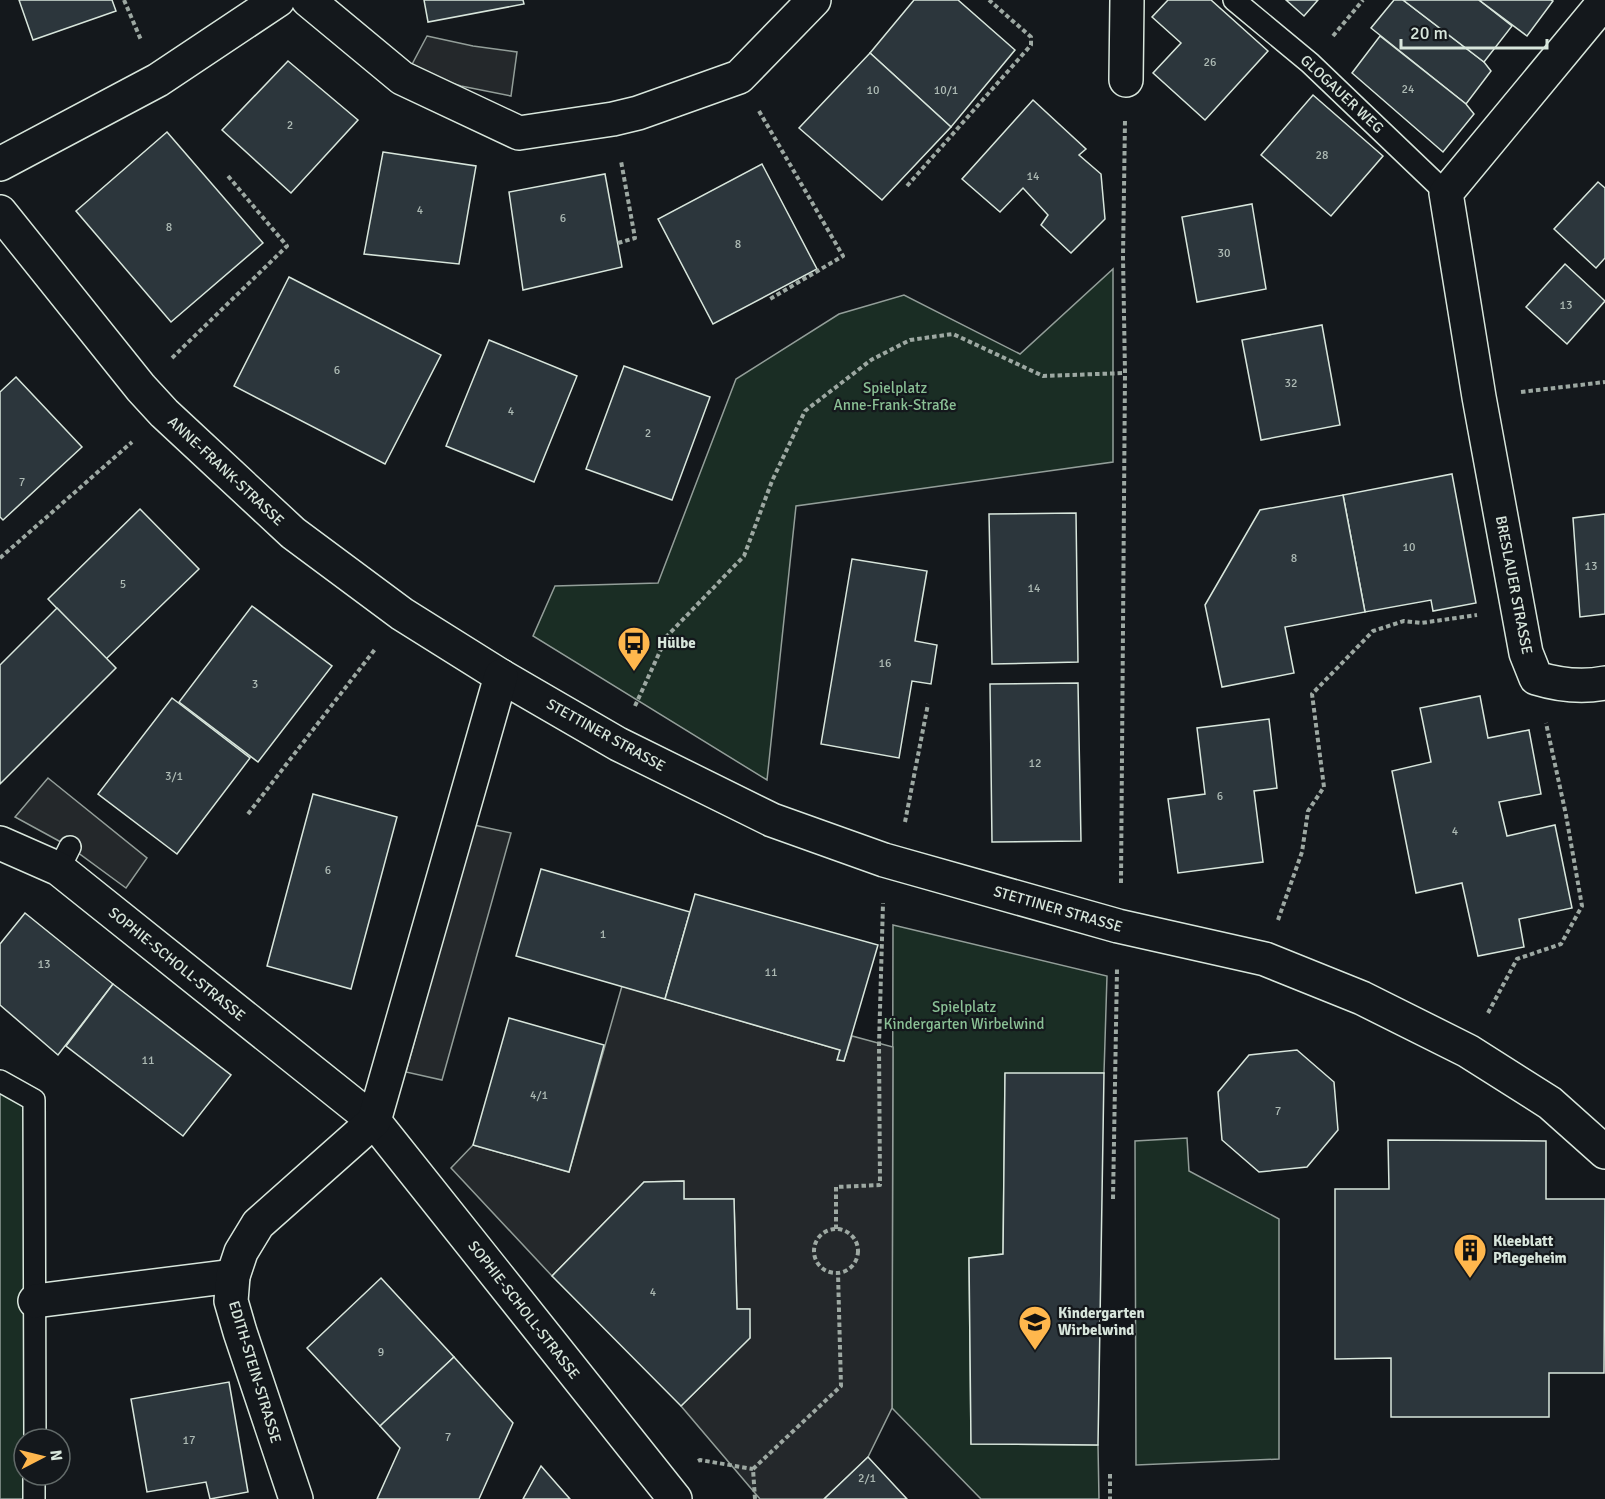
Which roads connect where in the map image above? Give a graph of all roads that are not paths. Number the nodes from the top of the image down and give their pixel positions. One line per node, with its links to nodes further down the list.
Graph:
1 (278, 0): 8 (street)
2 (308, 0): 3 (street)
3 (814, 0)
4 (1127, 0): 7 (street)
5 (1234, 0): 9 (lane, GLOGAUER WEG)
6 (1605, 1): 9 (street)
7 (1126, 80)
8 (0, 164)
9 (1446, 193): 12 (street, BRESLAUER STRASSE)
10 (0, 212): 11 (street, ANNE-FRANK-STRASSE)
11 (501, 676): 15 (street); 16 (street, STETTINER STRASSE)
12 (1605, 683)
13 (0, 843): 15 (street, SOPHIE-SCHOLL-STRASSE)
14 (0, 1081): 18 (lane)
15 (374, 1121): 17 (street, EDITH-STEIN-STRASSE); 21 (street, SOPHIE-SCHOLL-STRASSE)
16 (1605, 1152)
17 (233, 1276): 18 (street); 20 (street, EDITH-STEIN-STRASSE)
18 (35, 1301): 19 (lane)
19 (34, 1427)
20 (296, 1499)
21 (675, 1499)

